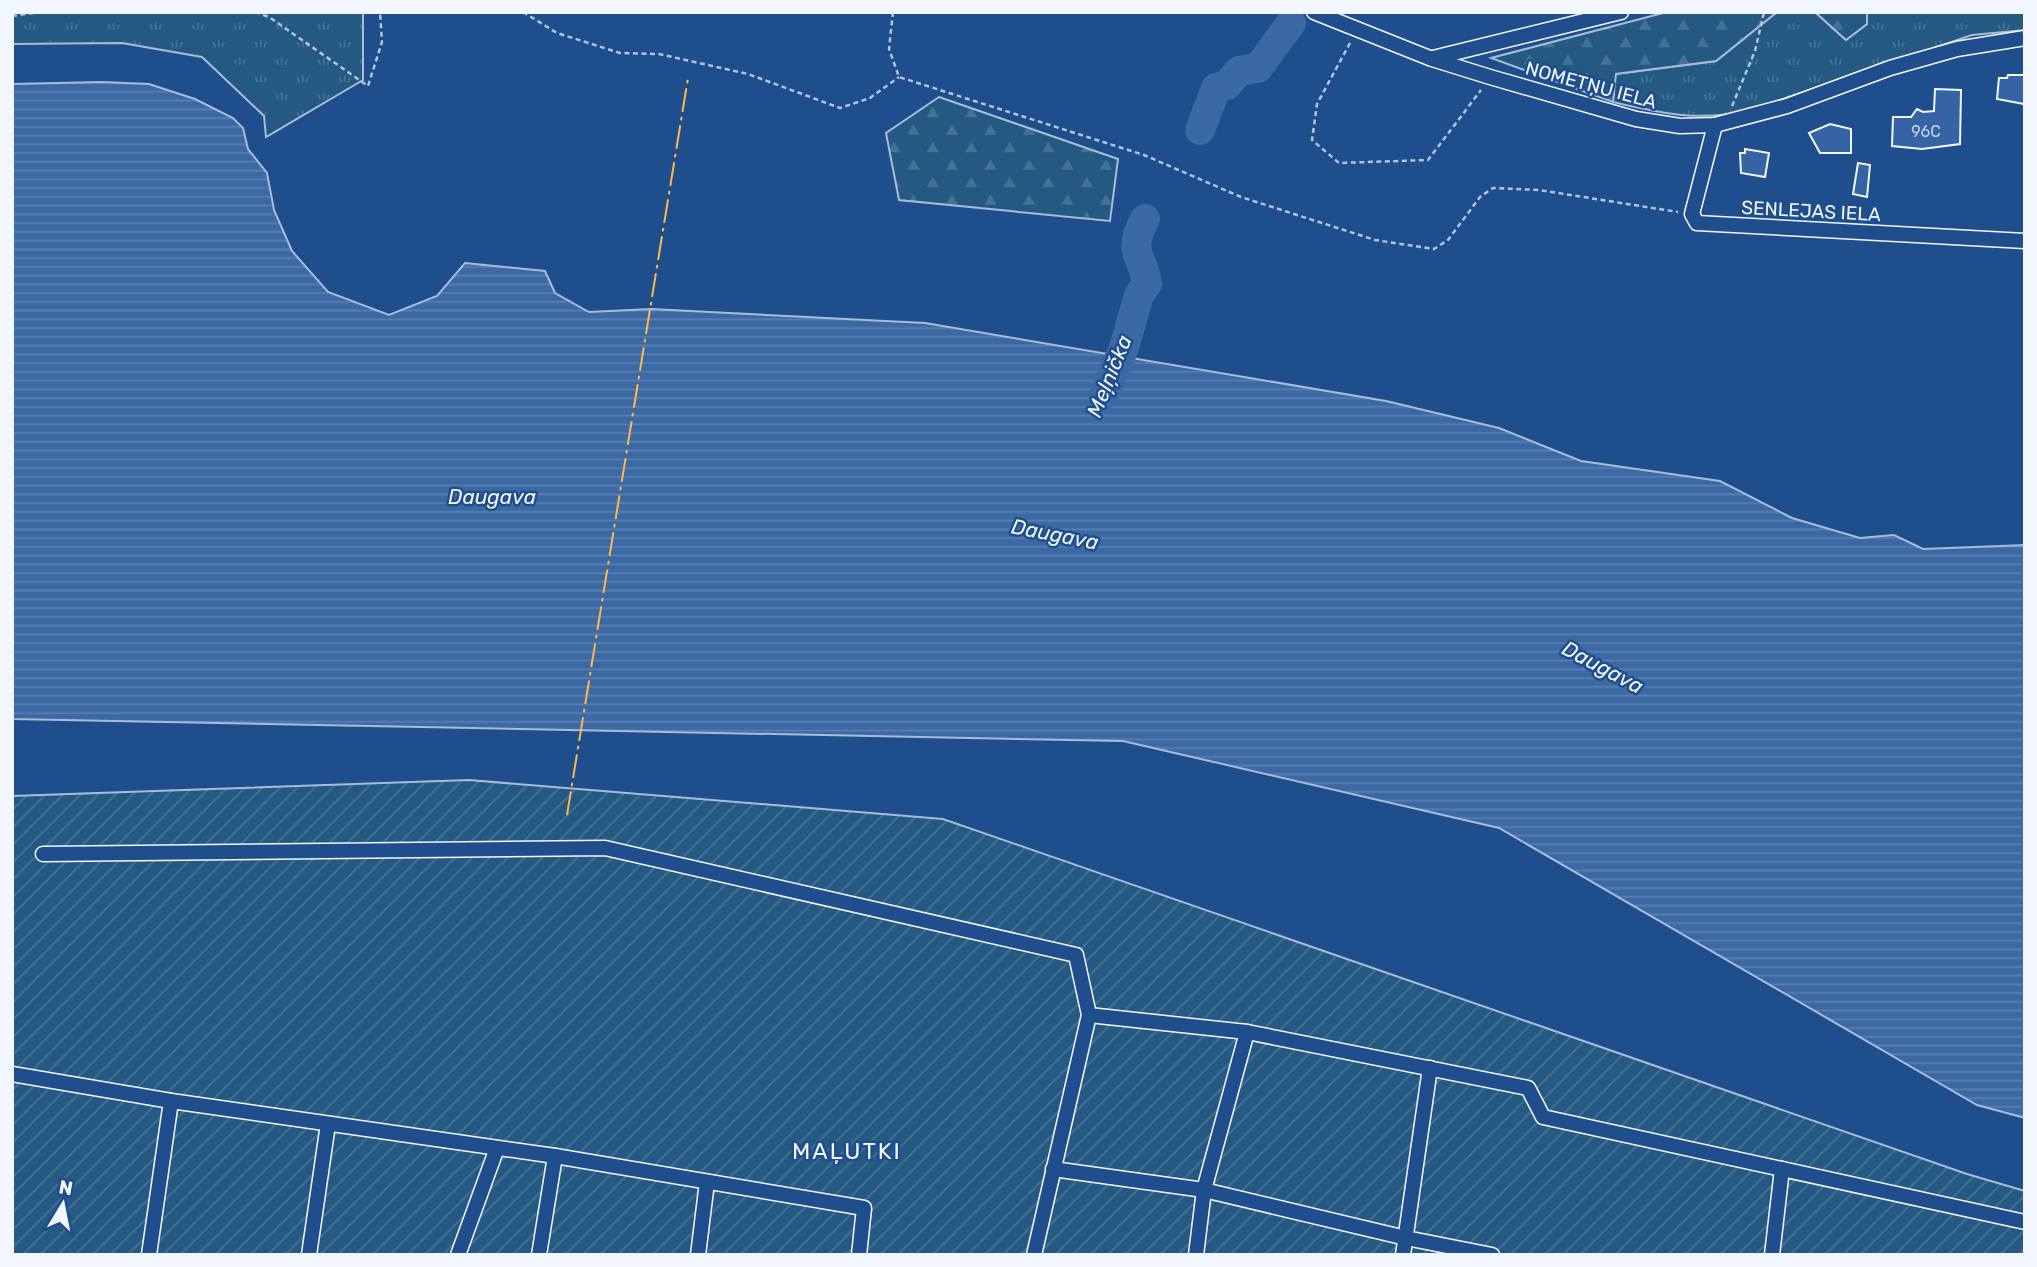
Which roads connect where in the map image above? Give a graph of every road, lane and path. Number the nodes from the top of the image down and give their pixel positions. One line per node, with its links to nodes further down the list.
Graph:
1 (40, 12): 9 (path)
2 (255, 12): 3 (path)
3 (380, 12)
4 (523, 12): 13 (path)
5 (893, 12): 13 (path)
6 (1314, 12): 10 (street, NOMETŅU IELA)
7 (1621, 12): 12 (street)
8 (1764, 12): 15 (path)
9 (12, 16)
10 (1359, 28): 12 (street, NOMETŅU IELA); 14 (path)
11 (2025, 38): 15 (street, NOMETŅU IELA)
12 (1432, 59): 14 (street, NOMETŅU IELA)
13 (899, 77): 16 (path)
14 (1490, 77): 15 (street, NOMETŅU IELA)
15 (1720, 124): 16 (street)
16 (1692, 214): 17 (street, SENLEJAS IELA)
17 (2025, 241)
18 (43, 854): 19 (street)
19 (1089, 1015): 20 (street); 27 (street)
20 (1247, 1032): 21 (street); 30 (street)
21 (1430, 1068): 28 (street); 32 (street)
22 (12, 1074): 23 (street)
23 (171, 1101): 24 (street); 33 (street)
24 (328, 1124): 25 (street); 34 (street)
25 (497, 1148): 26 (street); 35 (street)
26 (555, 1156): 29 (street); 36 (street)
27 (1053, 1169): 30 (street); 39 (street)
28 (1782, 1169): 31 (street); 43 (street)
29 (707, 1182): 37 (street); 38 (street)
30 (1204, 1190): 32 (street); 40 (street)
31 (2025, 1222)
32 (1406, 1238): 41 (street); 42 (street)
33 (149, 1255)
34 (309, 1255)
35 (458, 1255)
36 (539, 1255)
37 (698, 1255)
38 (859, 1255)
39 (1034, 1255)
40 (1196, 1255)
41 (1403, 1255)
42 (1492, 1255)
43 (1772, 1255)

